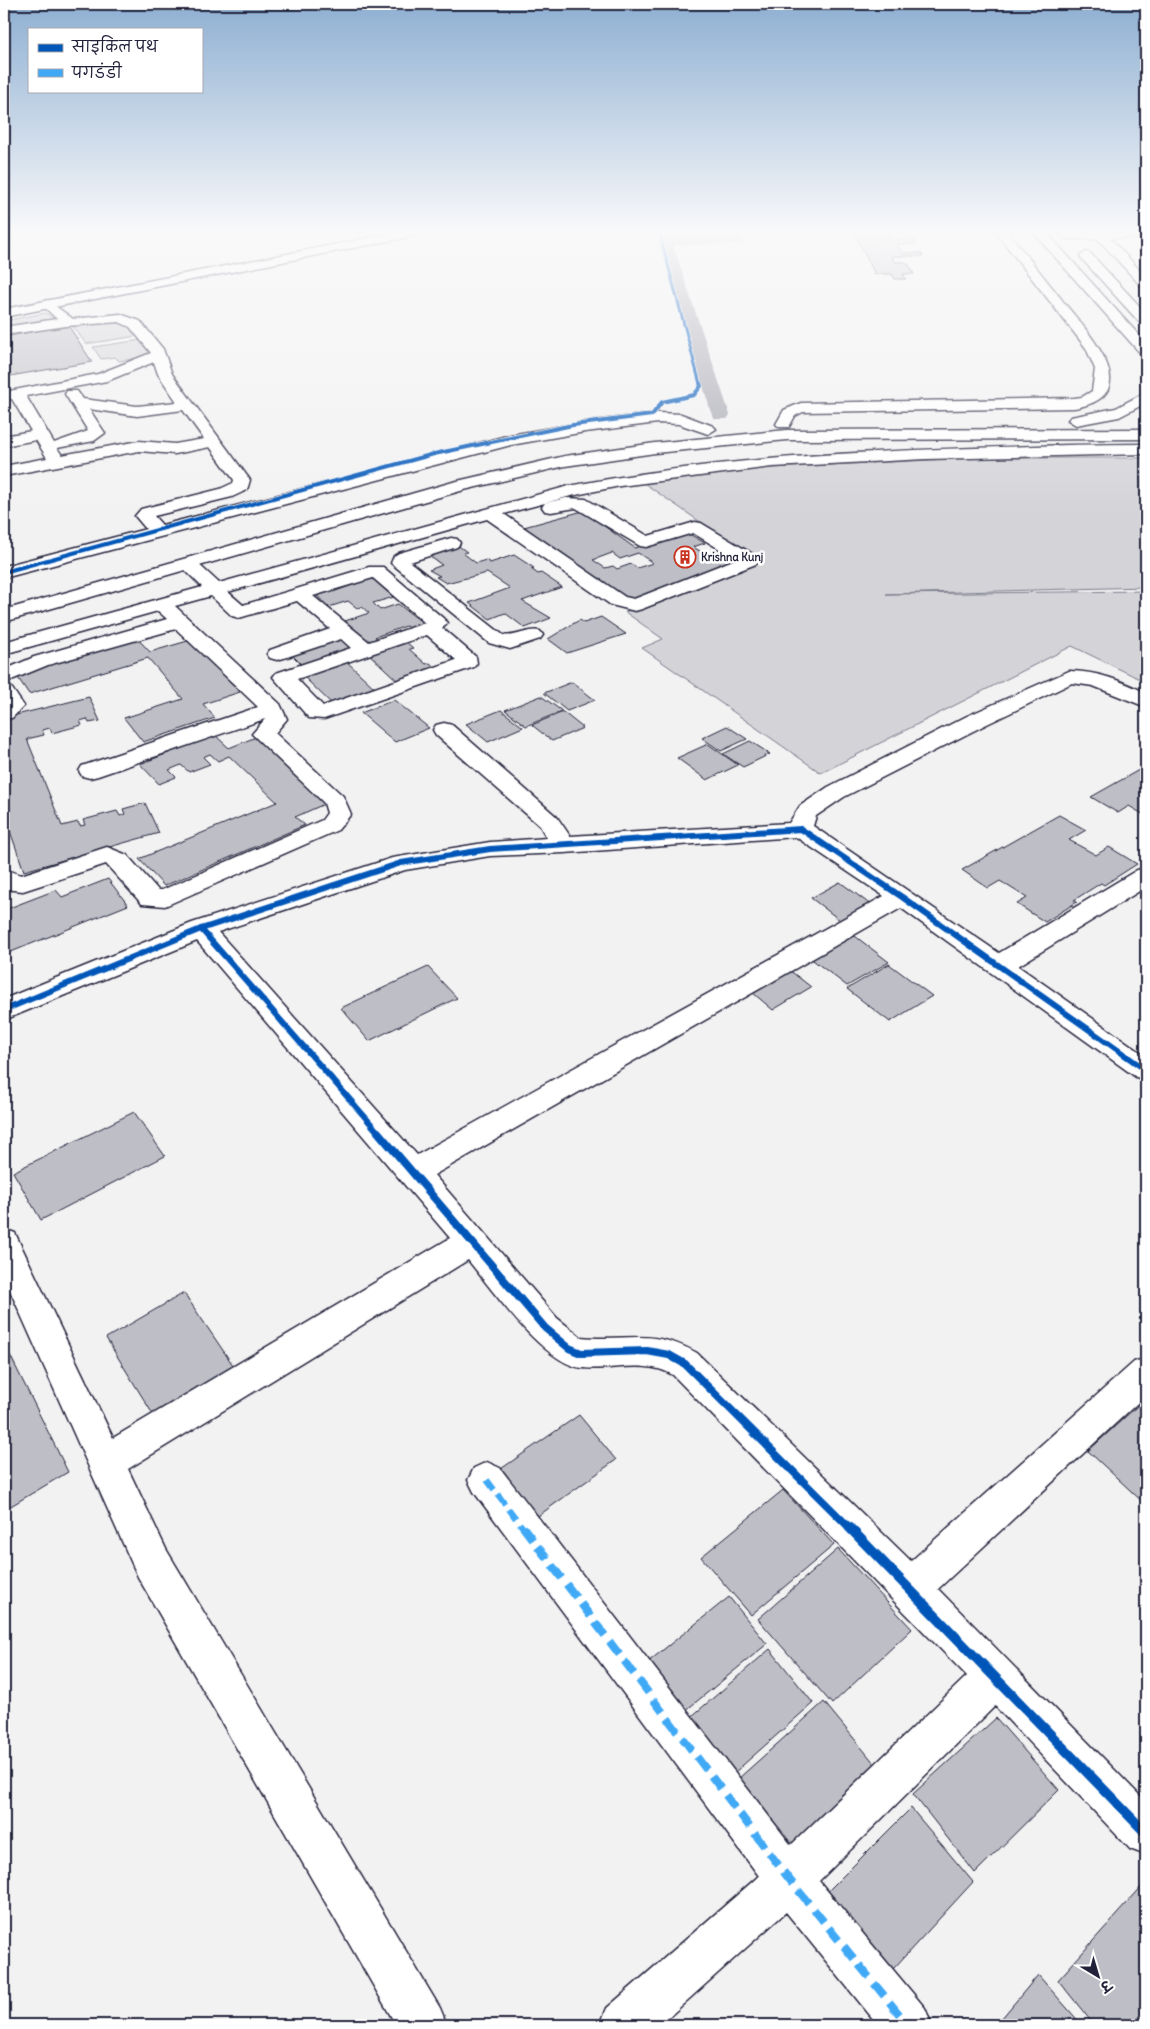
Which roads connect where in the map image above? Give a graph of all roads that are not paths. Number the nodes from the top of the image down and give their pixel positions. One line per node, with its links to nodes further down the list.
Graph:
1 (41, 326): 5 (street)
2 (135, 326): 7 (street)
3 (1073, 326): 15 (street)
4 (1123, 326): 6 (street)
5 (4, 331)
6 (1146, 351)
7 (159, 355): 8 (street); 12 (street)
8 (66, 385): 9 (street); 11 (street)
9 (10, 395): 18 (street)
10 (1146, 396): 13 (street)
11 (78, 403): 12 (street); 18 (street)
12 (187, 405): 20 (street)
13 (1065, 422): 14 (street); 15 (street)
14 (1146, 422)
15 (784, 424): 16 (street)
16 (708, 429): 24 (street); 26 (street)
17 (1146, 434): 27 (street)
18 (44, 440): 19 (street); 22 (street)
19 (4, 441)
20 (214, 442): 22 (street); 26 (street)
21 (1146, 449): 25 (street)
22 (57, 461): 23 (street)
23 (4, 471)
24 (358, 498)
25 (492, 522): 25 (street); 29 (street); 30 (street); 37 (street)
26 (158, 532): 28 (street)
27 (188, 564): 30 (street); 33 (street)
28 (4, 572)
29 (574, 586)
30 (215, 589): 31 (street); 32 (street)
31 (300, 594): 35 (street); 36 (street)
32 (162, 604): 34 (street); 38 (street)
33 (4, 616)
34 (178, 622): 41 (street); 44 (street)
35 (430, 628): 39 (street); 39 (street)
36 (344, 631): 39 (street); 40 (street)
37 (533, 635)
38 (4, 648)
39 (366, 650)
40 (277, 654)
41 (4, 677)
42 (4, 691): 45 (street)
43 (1146, 700): 48 (street)
44 (272, 709): 47 (street); 51 (street)
45 (4, 713)
46 (444, 730): 49 (street)
47 (90, 771)
48 (800, 829): 49 (street); 52 (street)
49 (564, 846): 53 (street)
50 (1146, 876): 54 (street)
51 (4, 877)
52 (902, 897): 54 (street); 57 (street)
53 (201, 929): 55 (street); 57 (street)
54 (999, 965): 56 (street)
55 (4, 1010)
56 (1146, 1070)
57 (413, 1172): 58 (street)
58 (472, 1241): 61 (street); 63 (street)
59 (4, 1242): 61 (street)
60 (1146, 1373): 63 (street)
61 (105, 1463): 67 (street)
62 (487, 1480): 66 (street)
63 (910, 1588): 64 (street)
64 (995, 1677): 65 (street); 66 (street)
65 (1146, 1833)
66 (790, 1878): 68 (street); 69 (street)
67 (423, 2025)
68 (624, 2025)
69 (908, 2025)

